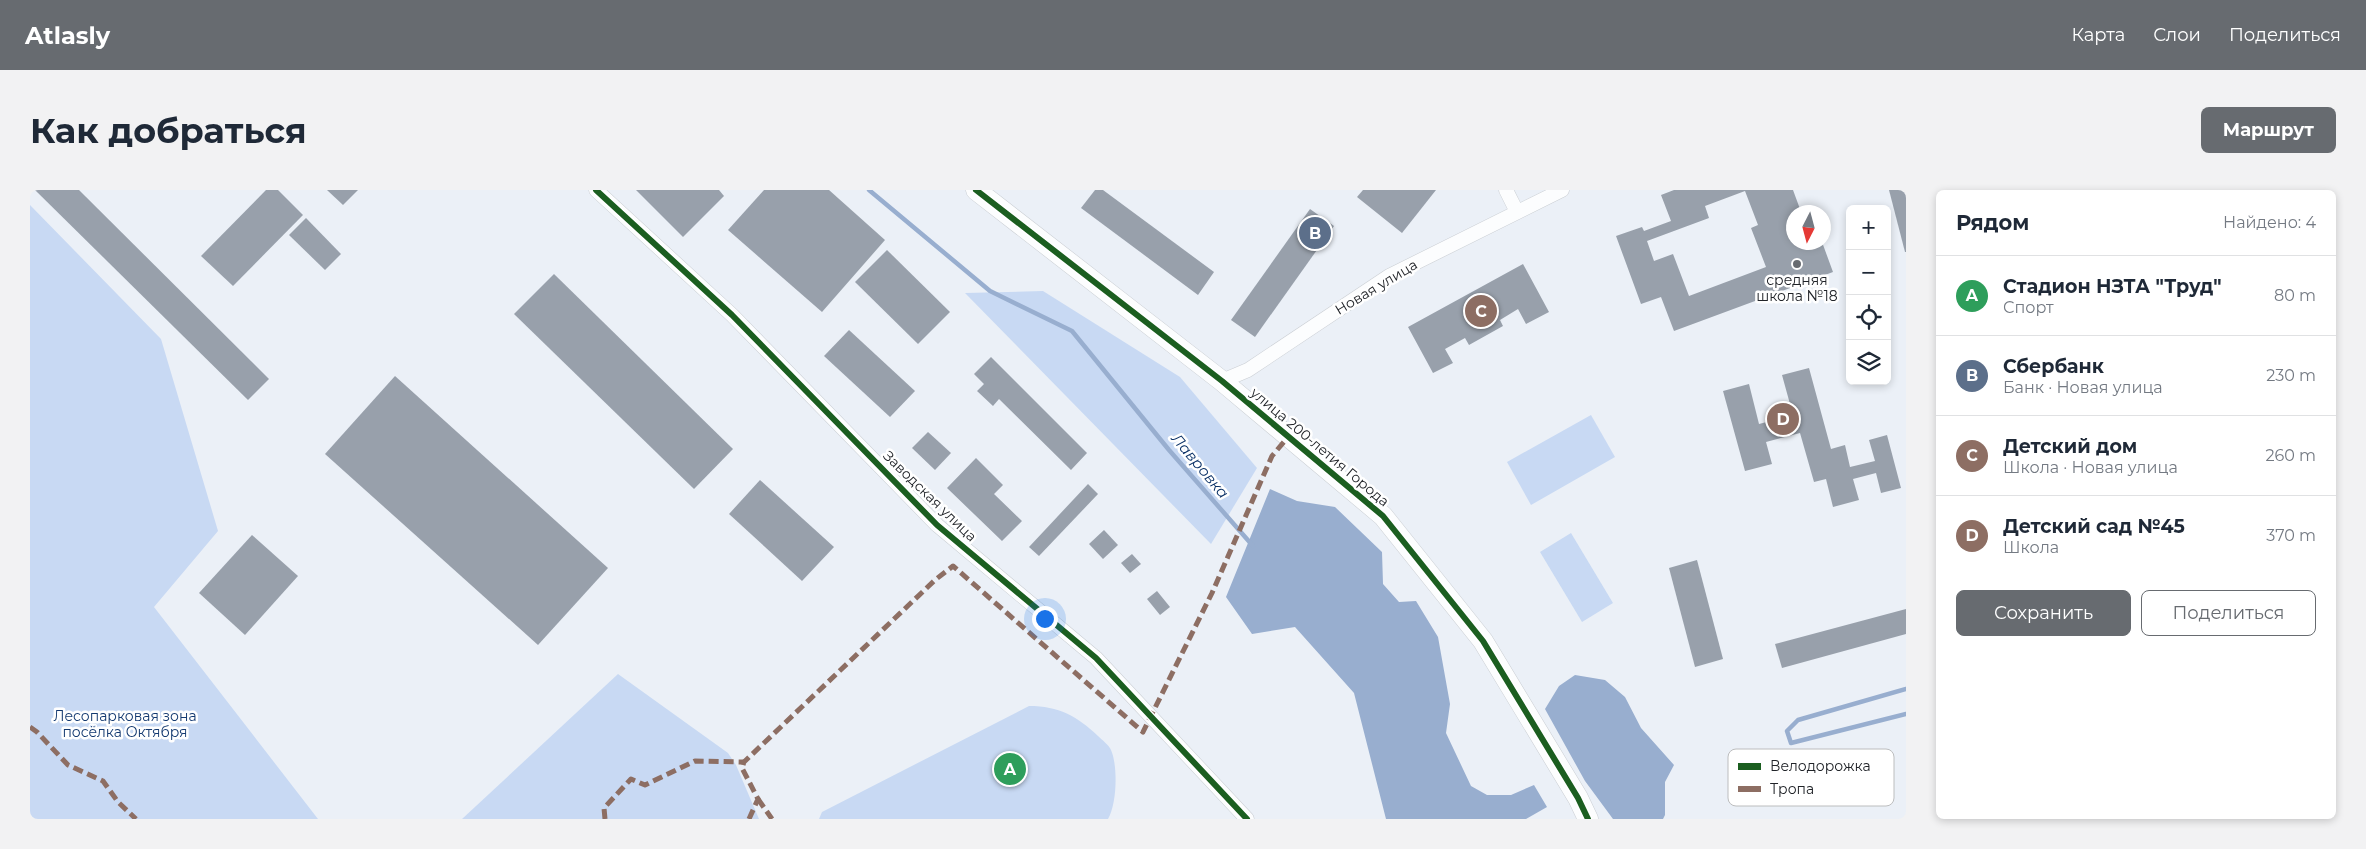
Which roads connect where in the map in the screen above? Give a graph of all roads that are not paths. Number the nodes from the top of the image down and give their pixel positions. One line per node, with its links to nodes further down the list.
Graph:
1 (596, 190): 7 (street, Заводская улица)
2 (976, 190): 6 (street, улица 200-летия Города)
3 (1506, 190): 5 (street)
4 (1562, 190): 5 (street, Новая улица)
5 (1517, 212): 6 (street, Новая улица)
6 (1222, 381): 8 (street, улица 200-летия Города)
7 (1247, 819)
8 (1588, 819)

